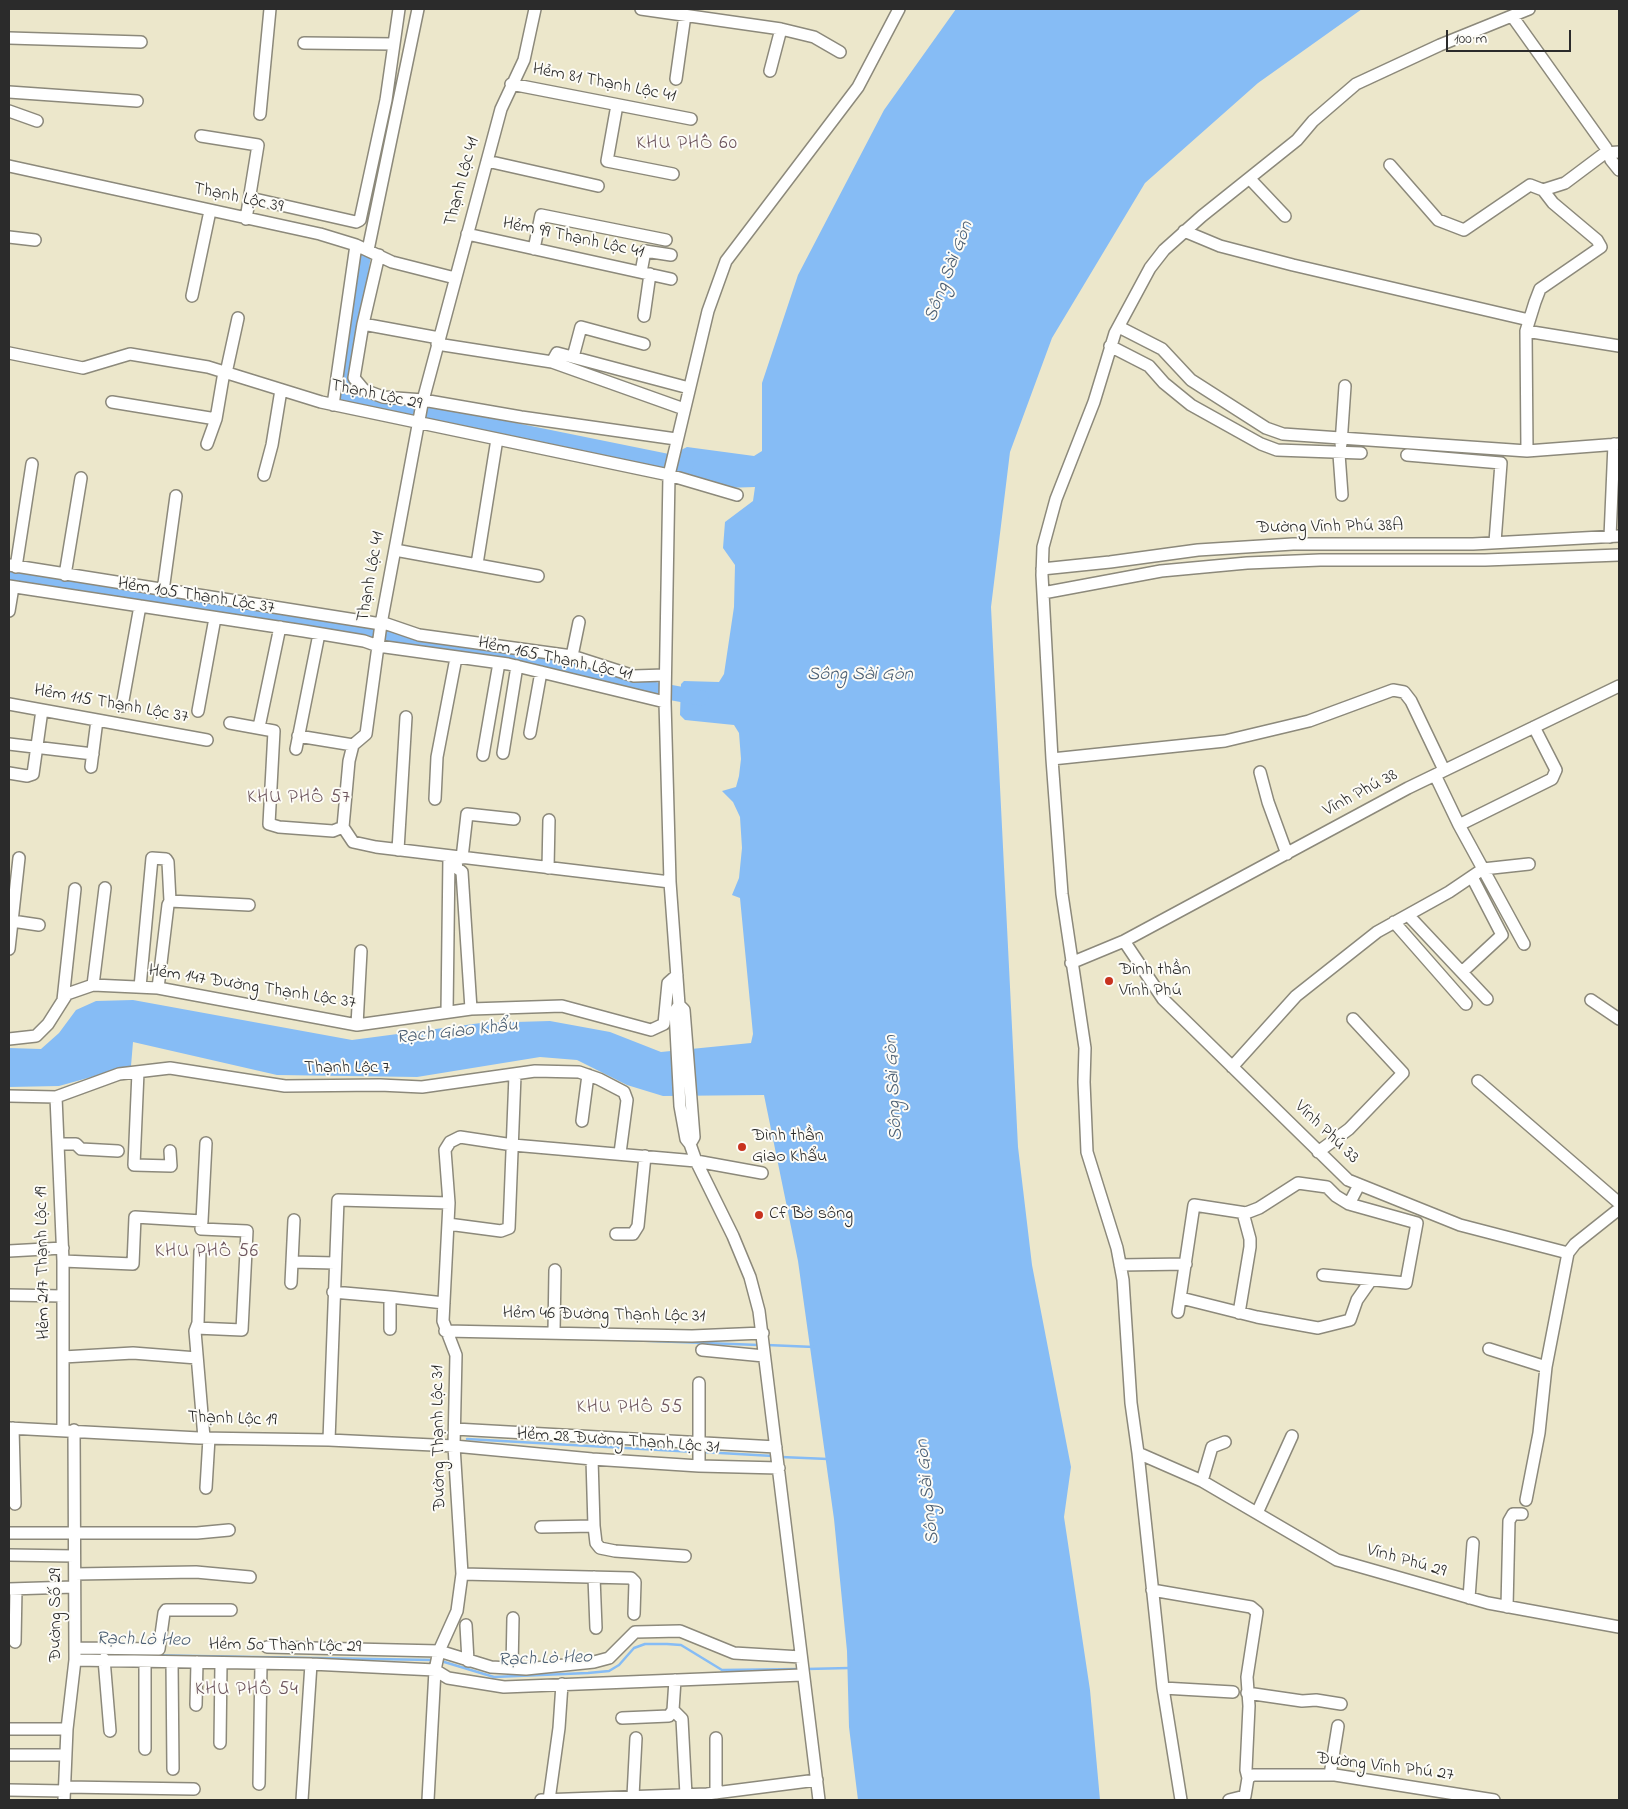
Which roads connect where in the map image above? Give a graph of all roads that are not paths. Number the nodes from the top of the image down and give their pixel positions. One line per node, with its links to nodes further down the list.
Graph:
1 (270, 9): 24 (street)
2 (399, 9): 15 (street)
3 (418, 9): 48 (street)
4 (535, 9): 19 (street, Thạnh Lộc 41)
5 (641, 9): 9 (street)
6 (899, 9): 68 (street)
7 (1529, 9): 10 (street)
8 (713, 14): 9 (street); 11 (street)
9 (685, 15): 18 (street)
10 (1512, 16): 28 (street); 34 (street)
11 (781, 29): 16 (street); 17 (street)
12 (9, 38): 13 (street)
13 (141, 42)
14 (304, 43): 15 (street)
15 (394, 44): 37 (street)
16 (840, 52)
17 (770, 71)
18 (676, 79)
19 (511, 84): 22 (street, Hẻm 81 Thạnh Lộc 41); 29 (street, Thạnh Lộc 41)
20 (9, 92): 21 (street)
21 (137, 101)
22 (617, 105): 25 (street, Hẻm 81 Thạnh Lộc 41); 33 (street)
23 (9, 111): 26 (street)
24 (260, 114)
25 (691, 119)
26 (36, 122)
27 (201, 136): 37 (street)
28 (1613, 152): 32 (street); 36 (street)
29 (487, 162): 35 (street); 42 (street, Thạnh Lộc 41)
30 (1390, 165): 36 (street)
31 (9, 166): 38 (street, Thạnh Lộc 39)
32 (1619, 170)
33 (673, 174)
34 (1250, 179): 39 (street); 41 (street)
35 (598, 186)
36 (1543, 190): 57 (street)
37 (250, 198): 40 (street)
38 (210, 211): 40 (street, Thạnh Lộc 39); 53 (street)
39 (1285, 216)
40 (246, 219): 46 (street, Thạnh Lộc 39)
41 (1184, 231): 57 (street); 58 (street)
42 (467, 234): 47 (street, Hẻm 99 Thạnh Lộc 41); 51 (street, Thạnh Lộc 41)
43 (9, 237): 44 (street)
44 (35, 240)
45 (666, 240): 47 (street)
46 (356, 244): 48 (street, Thạnh Lộc 39); 72 (street)
47 (534, 249): 50 (street, Hẻm 99 Thạnh Lộc 41)
48 (374, 253): 51 (street, Thạnh Lộc 39); 56 (street)
49 (671, 255): 50 (street)
50 (646, 273): 52 (street, Hẻm 99 Thạnh Lộc 41); 54 (street)
51 (455, 278): 59 (street, Thạnh Lộc 41)
52 (672, 279)
53 (192, 296)
54 (644, 316)
55 (238, 318): 66 (street)
56 (362, 324): 59 (street); 71 (street)
57 (1527, 326): 62 (street); 81 (street)
58 (1119, 327): 61 (street); 80 (street)
59 (438, 341): 65 (street); 71 (street, Thạnh Lộc 41)
60 (644, 344): 64 (street)
61 (1110, 346): 80 (street); 97 (street)
62 (1619, 346)
63 (9, 353): 66 (street, Thạnh Lộc 29)
64 (573, 357): 65 (street); 68 (street)
65 (552, 362): 73 (street)
66 (225, 372): 69 (street, Thạnh Lộc 29); 74 (street)
67 (1345, 386): 80 (street)
68 (689, 388): 73 (street)
69 (280, 390): 72 (street, Thạnh Lộc 29); 85 (street)
70 (112, 402): 74 (street)
71 (423, 402): 75 (street, Thạnh Lộc 41); 77 (street)
72 (333, 405): 75 (street, Thạnh Lộc 29)
73 (684, 409): 77 (street)
74 (216, 419): 78 (street)
75 (418, 423): 76 (street, Thạnh Lộc 29); 93 (street, Thạnh Lộc 41)
76 (498, 439): 86 (street, Thạnh Lộc 29); 95 (street)
77 (676, 441): 86 (street)
78 (207, 444)
79 (1617, 444): 81 (street); 91 (street)
80 (1340, 447): 81 (street); 82 (street); 89 (street)
81 (1527, 451)
82 (1361, 453)
83 (1407, 455): 92 (street)
84 (32, 464): 96 (street)
85 (264, 475)
86 (669, 475): 88 (street, Thạnh Lộc 29); 116 (street)
87 (81, 478): 98 (street)
88 (737, 495)
89 (1342, 495)
90 (176, 496): 101 (street)
91 (1615, 536): 92 (street, Đường Vĩnh Phú 38A)
92 (1495, 542): 97 (street, Đường Vĩnh Phú 38A)
93 (395, 550): 95 (street); 107 (street, Thạnh Lộc 41)
94 (1619, 555): 102 (street)
95 (477, 564): 99 (street)
96 (12, 566): 98 (street)
97 (1042, 568): 102 (street)
98 (65, 575): 101 (street)
99 (538, 576)
100 (11, 587): 103 (street, Hẻm 105 Thạnh Lộc 37); 104 (street)
101 (163, 591): 107 (street)
102 (1043, 593): 138 (street)
103 (140, 606): 105 (street, Hẻm 105 Thạnh Lộc 37); 120 (street)
104 (9, 611)
105 (215, 618): 108 (street, Hẻm 105 Thạnh Lộc 37); 122 (street)
106 (578, 622): 111 (street)
107 (381, 623): 110 (street, Thạnh Lộc 41); 111 (street)
108 (280, 627): 109 (street, Hẻm 105 Thạnh Lộc 37); 126 (street)
109 (319, 634): 110 (street, Hẻm 105 Thạnh Lộc 37); 129 (street)
110 (378, 644): 112 (street, Hẻm 165 Thạnh Lộc 41); 132 (street, Thạnh Lộc 41)
111 (572, 656): 116 (street)
112 (456, 658): 113 (street, Hẻm 165 Thạnh Lộc 41); 143 (street)
113 (500, 663): 114 (street, Hẻm 165 Thạnh Lộc 41); 137 (street)
114 (517, 666): 115 (street, Hẻm 165 Thạnh Lộc 41); 135 (street)
115 (542, 672): 118 (street, Hẻm 165 Thạnh Lộc 41); 128 (street)
116 (665, 678): 118 (street)
117 (1619, 686): 127 (street, Vĩnh Phú 38)
118 (665, 702): 156 (street)
119 (9, 704): 121 (street, Hẻm 115 Thạnh Lộc 37)
120 (122, 706)
121 (42, 710): 124 (street, Hẻm 115 Thạnh Lộc 37); 133 (street)
122 (198, 711)
123 (406, 717): 148 (street)
124 (97, 720): 130 (street, Hẻm 115 Thạnh Lộc 37); 136 (street)
125 (230, 723): 126 (street)
126 (259, 727): 147 (street)
127 (1534, 727): 142 (street, Vĩnh Phú 38); 146 (street)
128 (530, 733)
129 (298, 736): 132 (street); 134 (street)
130 (207, 740)
131 (9, 744): 133 (street)
132 (353, 745): 147 (street, Thạnh Lộc 41)
133 (37, 749): 136 (street); 141 (street)
134 (296, 749)
135 (503, 753)
136 (93, 754): 139 (street)
137 (483, 756)
138 (1052, 759): 142 (street); 169 (street)
139 (91, 767)
140 (1260, 772): 149 (street)
141 (9, 773)
142 (1439, 773): 146 (street); 149 (street, Vĩnh Phú 38)
143 (435, 799)
144 (514, 819): 150 (street)
145 (550, 820): 153 (street)
146 (1458, 825): 154 (street)
147 (343, 827): 148 (street)
148 (398, 850): 150 (street)
149 (1287, 854): 165 (street, Vĩnh Phú 38)
150 (455, 857): 153 (street); 179 (street); 180 (street)
151 (20, 858): 162 (street)
152 (1529, 864): 154 (street)
153 (548, 868): 156 (street)
154 (1483, 869): 155 (street); 166 (street)
155 (1472, 877): 161 (street); 170 (street)
156 (670, 882): 171 (street)
157 (105, 888): 172 (street)
158 (75, 889): 176 (street)
159 (170, 901): 160 (street); 173 (street); 174 (street)
160 (249, 905)
161 (1408, 915): 163 (street); 170 (street)
162 (12, 921): 164 (street); 167 (street)
163 (1394, 922): 178 (street); 185 (street)
164 (38, 925)
165 (1124, 941): 169 (street, Vĩnh Phú 38); 185 (street, Vĩnh Phú 33)
166 (1524, 944)
167 (9, 949)
168 (361, 950): 183 (street)
169 (1071, 963): 221 (street)
170 (1462, 972): 175 (street)
171 (677, 975): 179 (street, Hẻm 147 Đường Thạnh Lộc 37); 201 (street)
172 (93, 985): 173 (street, Hẻm 147 Đường Thạnh Lộc 37); 176 (street, Hẻm 147 Đường Thạnh Lộc 37)
173 (140, 987): 174 (street, Hẻm 147 Đường Thạnh Lộc 37)
174 (158, 988): 183 (street, Hẻm 147 Đường Thạnh Lộc 37)
175 (1487, 999)
176 (63, 1000): 184 (street, Hẻm 147 Đường Thạnh Lộc 37)
177 (1591, 1000): 182 (street)
178 (1466, 1004)
179 (471, 1009): 180 (street, Hẻm 147 Đường Thạnh Lộc 37)
180 (447, 1012): 183 (street, Hẻm 147 Đường Thạnh Lộc 37)
181 (1353, 1019): 198 (street)
182 (1619, 1019)
183 (357, 1025)
184 (9, 1039)
185 (1232, 1067): 198 (street, Vĩnh Phú 33)
186 (138, 1072): 187 (street, Thạnh Lộc 7); 191 (street, Thạnh Lộc 7); 197 (street)
187 (515, 1075): 188 (street, Thạnh Lộc 7); 195 (street)
188 (588, 1075): 192 (street); 199 (street, Thạnh Lộc 7)
189 (1478, 1081): 206 (street)
190 (9, 1096): 191 (street, Thạnh Lộc 7)
191 (56, 1097): 194 (street, Hẻm 217 Thạnh Lộc 19)
192 (582, 1121)
193 (206, 1143): 210 (street)
194 (64, 1144): 196 (street); 213 (street, Hẻm 217 Thạnh Lộc 19)
195 (512, 1145): 199 (street, Đường Thạnh Lộc 31); 204 (street, Đường Thạnh Lộc 31); 211 (street)
196 (118, 1151)
197 (170, 1151)
198 (1318, 1152): 203 (street, Vĩnh Phú 33)
199 (620, 1153): 200 (street, Đường Thạnh Lộc 31)
200 (645, 1156): 201 (street, Đường Thạnh Lộc 31); 212 (street)
201 (696, 1161): 202 (street, Đường Thạnh Lộc 31); 238 (street)
202 (762, 1173)
203 (1358, 1188): 205 (street); 216 (street, Vĩnh Phú 33)
204 (449, 1203): 211 (street, Đường Thạnh Lộc 31); 219 (street)
205 (1350, 1203): 208 (street); 224 (street)
206 (1619, 1204)
207 (1619, 1209): 216 (street)
208 (1243, 1213): 220 (street); 233 (street)
209 (294, 1220): 218 (street)
210 (202, 1221): 217 (street); 234 (street)
211 (448, 1224): 231 (street, Đường Thạnh Lộc 31)
212 (616, 1234)
213 (63, 1248): 215 (street); 217 (street, Hẻm 217 Thạnh Lộc 19)
214 (200, 1251): 234 (street)
215 (9, 1252)
216 (1568, 1253): 243 (street)
217 (63, 1261): 228 (street, Hẻm 217 Thạnh Lộc 19)
218 (292, 1262): 219 (street); 225 (street)
219 (335, 1263): 226 (street)
220 (1186, 1264): 221 (street); 230 (street)
221 (1120, 1265): 255 (street)
222 (554, 1270): 237 (street)
223 (1323, 1274): 224 (street)
224 (1371, 1280): 233 (street)
225 (291, 1283)
226 (333, 1292): 229 (street); 250 (street)
227 (9, 1295): 228 (street)
228 (63, 1296): 241 (street, Hẻm 217 Thạnh Lộc 19)
229 (390, 1297): 231 (street); 235 (street)
230 (1180, 1298): 232 (street); 233 (street)
231 (444, 1303): 236 (street, Đường Thạnh Lộc 31)
232 (1178, 1312)
233 (1239, 1313)
234 (196, 1328): 242 (street)
235 (390, 1329)
236 (445, 1331): 237 (street, Hẻm 46 Đường Thạnh Lộc 31); 246 (street, Đường Thạnh Lộc 31)
237 (554, 1332): 238 (street, Hẻm 46 Đường Thạnh Lộc 31)
238 (763, 1345): 240 (street); 254 (street)
239 (1489, 1349): 243 (street)
240 (702, 1350)
241 (63, 1357): 242 (street); 247 (street, Hẻm 217 Thạnh Lộc 19)
242 (197, 1358): 249 (street)
243 (1546, 1367): 259 (street)
244 (699, 1383): 253 (street)
245 (11, 1428): 247 (street, Thạnh Lộc 19); 260 (street)
246 (455, 1428): 252 (street, Đường Thạnh Lộc 31); 253 (street)
247 (69, 1430): 249 (street, Thạnh Lộc 19); 267 (street, Đường Số 29)
248 (1292, 1436): 261 (street)
249 (207, 1438): 250 (street, Thạnh Lộc 19); 258 (street)
250 (329, 1440): 252 (street, Thạnh Lộc 19)
251 (1224, 1442): 257 (street)
252 (454, 1446): 256 (street, Hẻm 28 Đường Thạnh Lộc 31); 273 (street, Đường Thạnh Lộc 31)
253 (699, 1453): 254 (street, Hẻm 28 Đường Thạnh Lộc 31); 254 (street); 256 (street, Hẻm 28 Đường Thạnh Lộc 31)
254 (778, 1457): 300 (street)
255 (1138, 1457): 257 (street, Vĩnh Phú 29); 278 (street)
256 (592, 1459): 264 (street)
257 (1202, 1481): 261 (street, Vĩnh Phú 29)
258 (206, 1488)
259 (1526, 1500)
260 (15, 1504)
261 (1257, 1513): 279 (street, Vĩnh Phú 29)
262 (1522, 1514): 280 (street)
263 (541, 1526): 264 (street)
264 (594, 1526): 271 (street)
265 (229, 1530): 267 (street)
266 (9, 1533): 267 (street)
267 (74, 1533): 270 (street, Đường Số 29)
268 (1473, 1543): 279 (street)
269 (9, 1556): 270 (street)
270 (74, 1556): 272 (street, Đường Số 29)
271 (685, 1556)
272 (75, 1574): 274 (street); 276 (street, Đường Số 29)
273 (462, 1574): 275 (street); 292 (street, Đường Thạnh Lộc 31)
274 (250, 1577)
275 (594, 1577): 282 (street); 286 (street)
276 (74, 1587): 277 (street); 290 (street, Đường Số 29)
277 (12, 1589): 284 (street)
278 (1152, 1590): 304 (street); 306 (street)
279 (1469, 1598): 280 (street, Vĩnh Phú 29)
280 (1507, 1606): 287 (street, Vĩnh Phú 29)
281 (231, 1610): 290 (street)
282 (634, 1614)
283 (513, 1618): 301 (street)
284 (12, 1625): 288 (street)
285 (466, 1625): 293 (street)
286 (596, 1628)
287 (1619, 1628)
288 (15, 1642)
289 (267, 1647): 292 (street)
290 (75, 1654): 291 (street, Hẻm 50 Thạnh Lộc 29); 313 (street, Đường Số 29)
291 (104, 1660): 294 (street, Hẻm 50 Thạnh Lộc 29); 314 (street)
292 (437, 1661): 293 (street); 299 (street, Hẻm 50 Thạnh Lộc 29); 303 (street); 338 (street, Đường Thạnh Lộc 31)
293 (468, 1661): 301 (street)
294 (145, 1662): 295 (street, Hẻm 50 Thạnh Lộc 29); 318 (street)
295 (172, 1662): 296 (street, Hẻm 50 Thạnh Lộc 29); 321 (street)
296 (197, 1662): 297 (street, Hẻm 50 Thạnh Lộc 29); 308 (street)
297 (220, 1663): 298 (street, Hẻm 50 Thạnh Lộc 29); 317 (street)
298 (261, 1664): 299 (street, Hẻm 50 Thạnh Lộc 29); 325 (street)
299 (311, 1664): 337 (street)
300 (802, 1667): 301 (street); 302 (street); 324 (street)
301 (512, 1668)
302 (675, 1680): 303 (street); 309 (street)
303 (562, 1684): 340 (street)
304 (1163, 1688): 305 (street); 342 (street)
305 (1233, 1692)
306 (1248, 1693): 307 (street); 323 (street)
307 (1341, 1704)
308 (196, 1705)
309 (673, 1710): 310 (street); 329 (street)
310 (622, 1718)
311 (1338, 1726): 322 (street)
312 (9, 1728): 313 (street)
313 (67, 1729): 320 (street, Đường Số 29)
314 (110, 1731)
315 (636, 1738): 332 (street)
316 (716, 1738): 333 (street)
317 (220, 1743)
318 (145, 1749)
319 (9, 1754): 320 (street)
320 (65, 1755): 328 (street, Đường Số 29)
321 (173, 1769)
322 (1330, 1775): 323 (street, Đường Vĩnh Phú 27); 331 (street, Đường Vĩnh Phú 27)
323 (1248, 1778): 335 (street)
324 (816, 1780): 330 (street); 341 (street)
325 (259, 1784)
326 (194, 1789): 328 (street)
327 (9, 1790): 328 (street)
328 (65, 1793)
329 (686, 1795): 332 (street); 333 (street)
330 (746, 1795): 333 (street)
331 (1428, 1795): 336 (street, Đường Vĩnh Phú 27)
332 (633, 1796): 334 (street)
333 (710, 1796)
334 (596, 1799): 340 (street)
335 (1241, 1799): 343 (street)
336 (1480, 1799): 344 (street, Đường Vĩnh Phú 27)
337 (302, 1800)
338 (428, 1800)
339 (541, 1800): 340 (street)
340 (549, 1800)
341 (820, 1800)
342 (1181, 1800)
343 (1228, 1800)
344 (1494, 1800)

